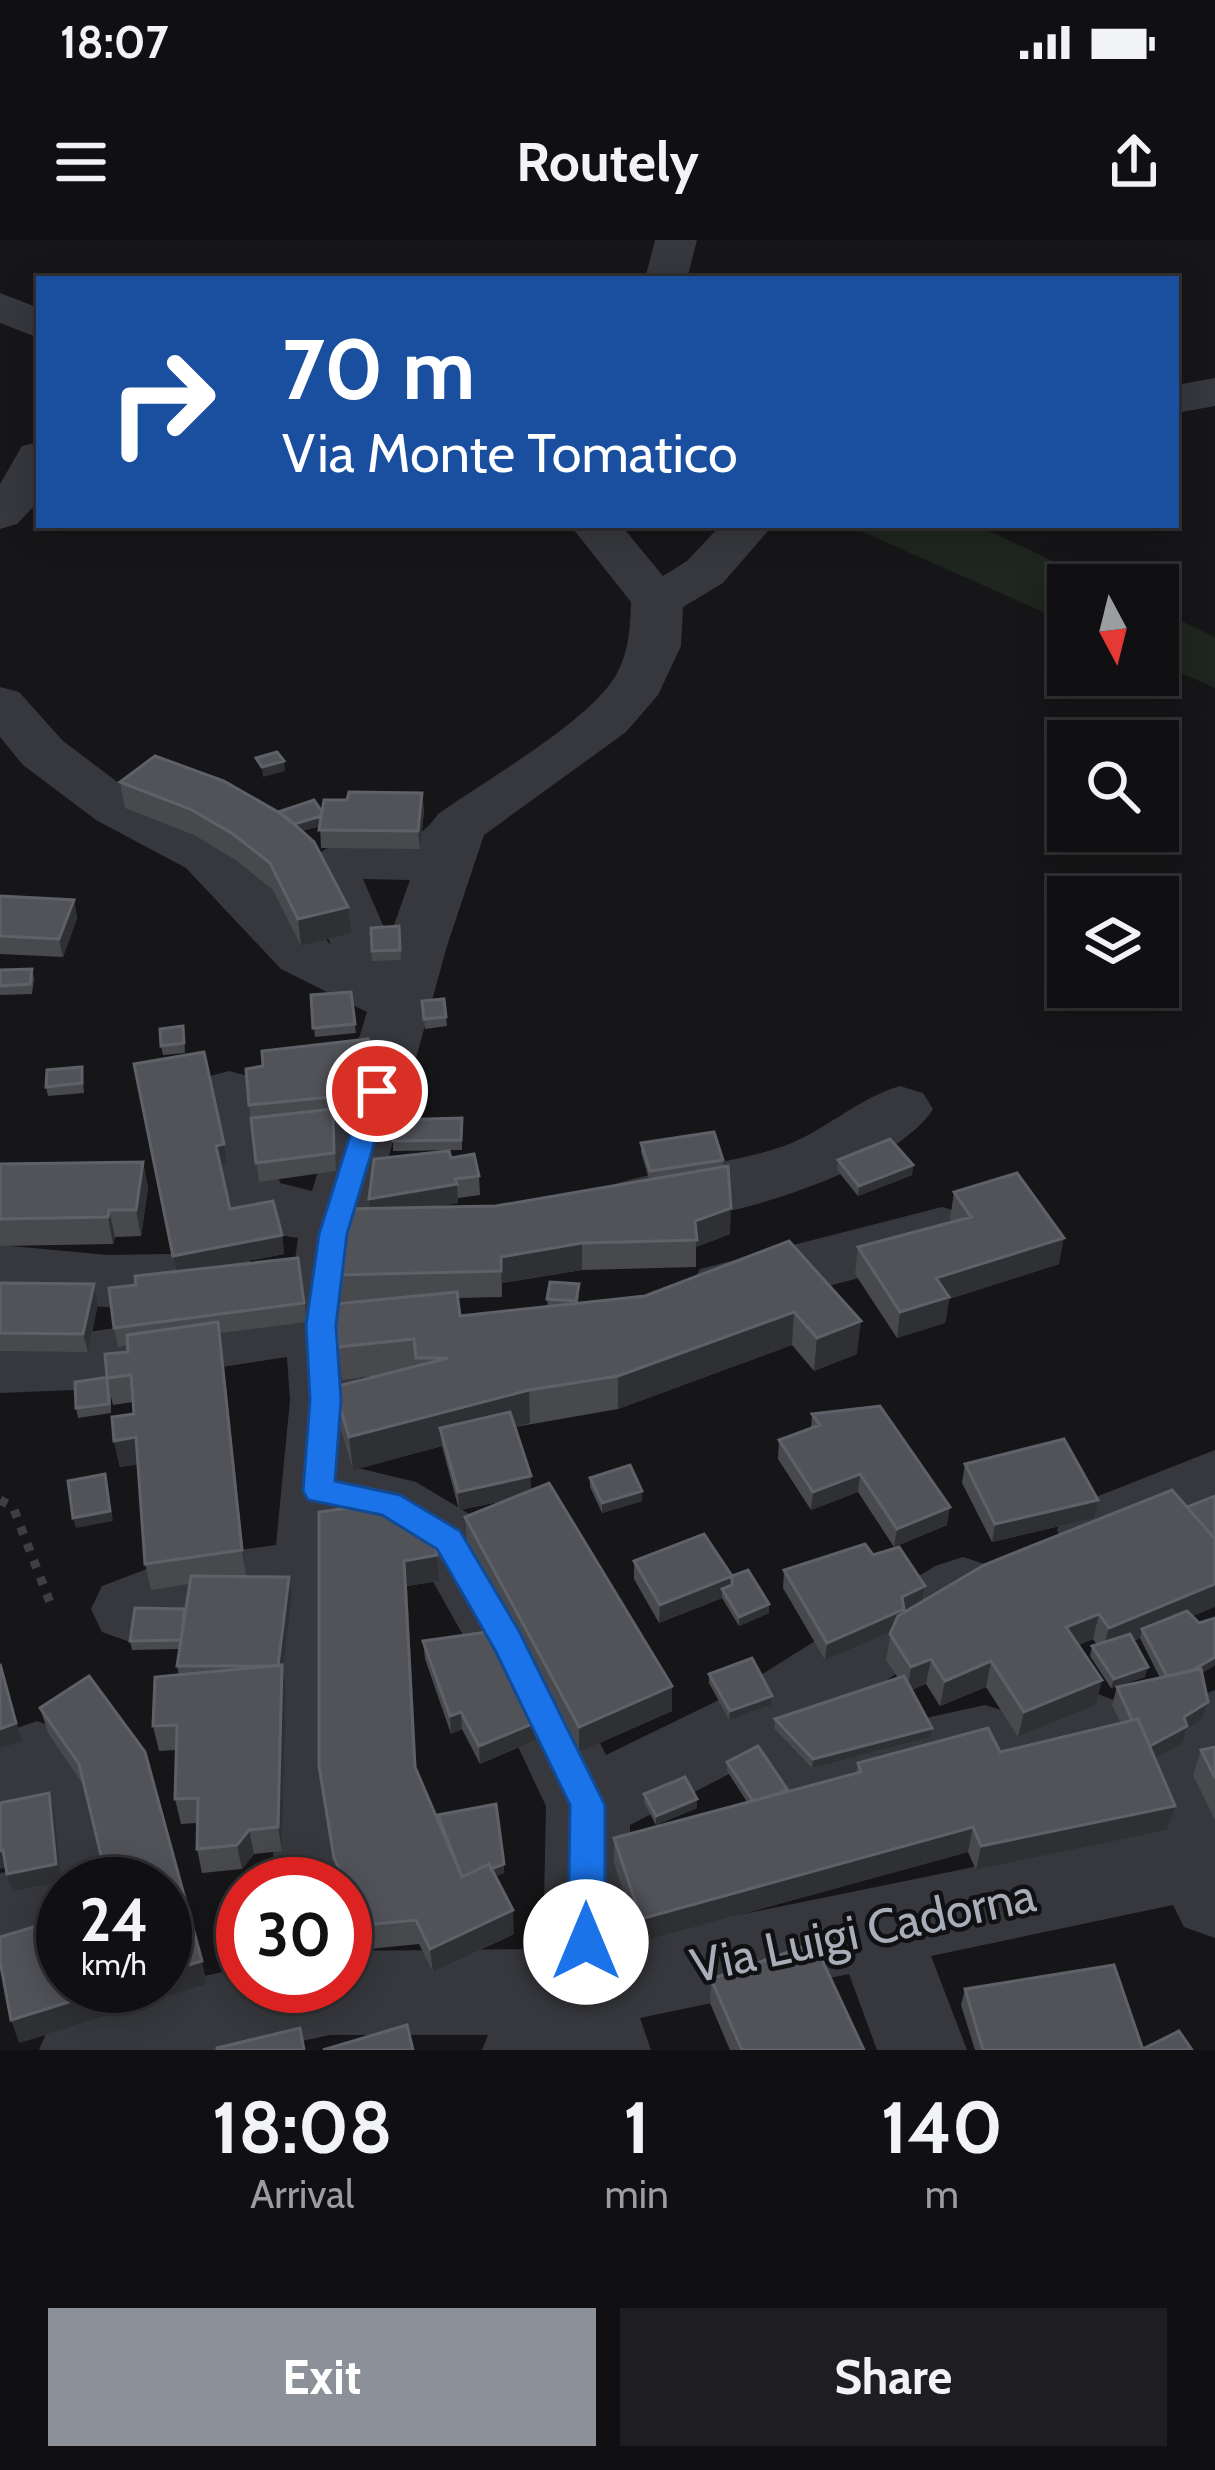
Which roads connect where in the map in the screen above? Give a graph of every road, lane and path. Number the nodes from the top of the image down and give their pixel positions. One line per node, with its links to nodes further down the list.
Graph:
1 (676, 240): 2 (street)
2 (667, 276)
3 (0, 306): 4 (street)
4 (36, 324)
5 (1215, 392): 6 (street)
6 (1179, 398)
7 (597, 528): 9 (street)
8 (745, 528): 9 (street)
9 (657, 601): 11 (street)
10 (0, 704): 12 (street)
11 (454, 841): 12 (street); 12 (street)
12 (384, 995): 18 (street)
13 (229, 1094): 18 (street)
14 (900, 1109): 15 (street)
15 (578, 1212)
16 (445, 1223): 18 (street)
17 (942, 1232): 21 (street)
18 (329, 1270): 20 (street); 22 (street); 23 (street); 26 (street)
19 (0, 1271): 20 (street)
20 (108, 1281): 23 (street)
21 (670, 1306)
22 (430, 1316)
23 (105, 1358): 24 (street)
24 (0, 1365)
25 (1215, 1480): 31 (street)
26 (319, 1491): 28 (street); 34 (street)
27 (0, 1500): 29 (path)
28 (312, 1573): 30 (street); 36 (street)
29 (51, 1605)
30 (130, 1609)
31 (749, 1725): 34 (street); 38 (street)
32 (1215, 1726): 37 (street)
33 (0, 1771): 35 (street)
34 (587, 1805): 44 (street)
35 (76, 1857)
36 (316, 1857)
37 (1209, 1874): 38 (street, Via Luigi Cadorna)
38 (1091, 1883): 41 (street, Via Luigi Cadorna)
39 (36, 1907): 40 (street)
40 (0, 1913)
41 (876, 1927): 44 (street, Via Luigi Cadorna); 49 (street)
42 (372, 1991): 44 (street, Via Luigi Cadorna)
43 (261, 2013): 45 (street, Via Luigi Cadorna)
44 (596, 2019): 47 (street); 48 (street)
45 (192, 2036): 46 (street, Via Luigi Cadorna)
46 (83, 2050)
47 (527, 2050)
48 (656, 2050)
49 (922, 2050)

